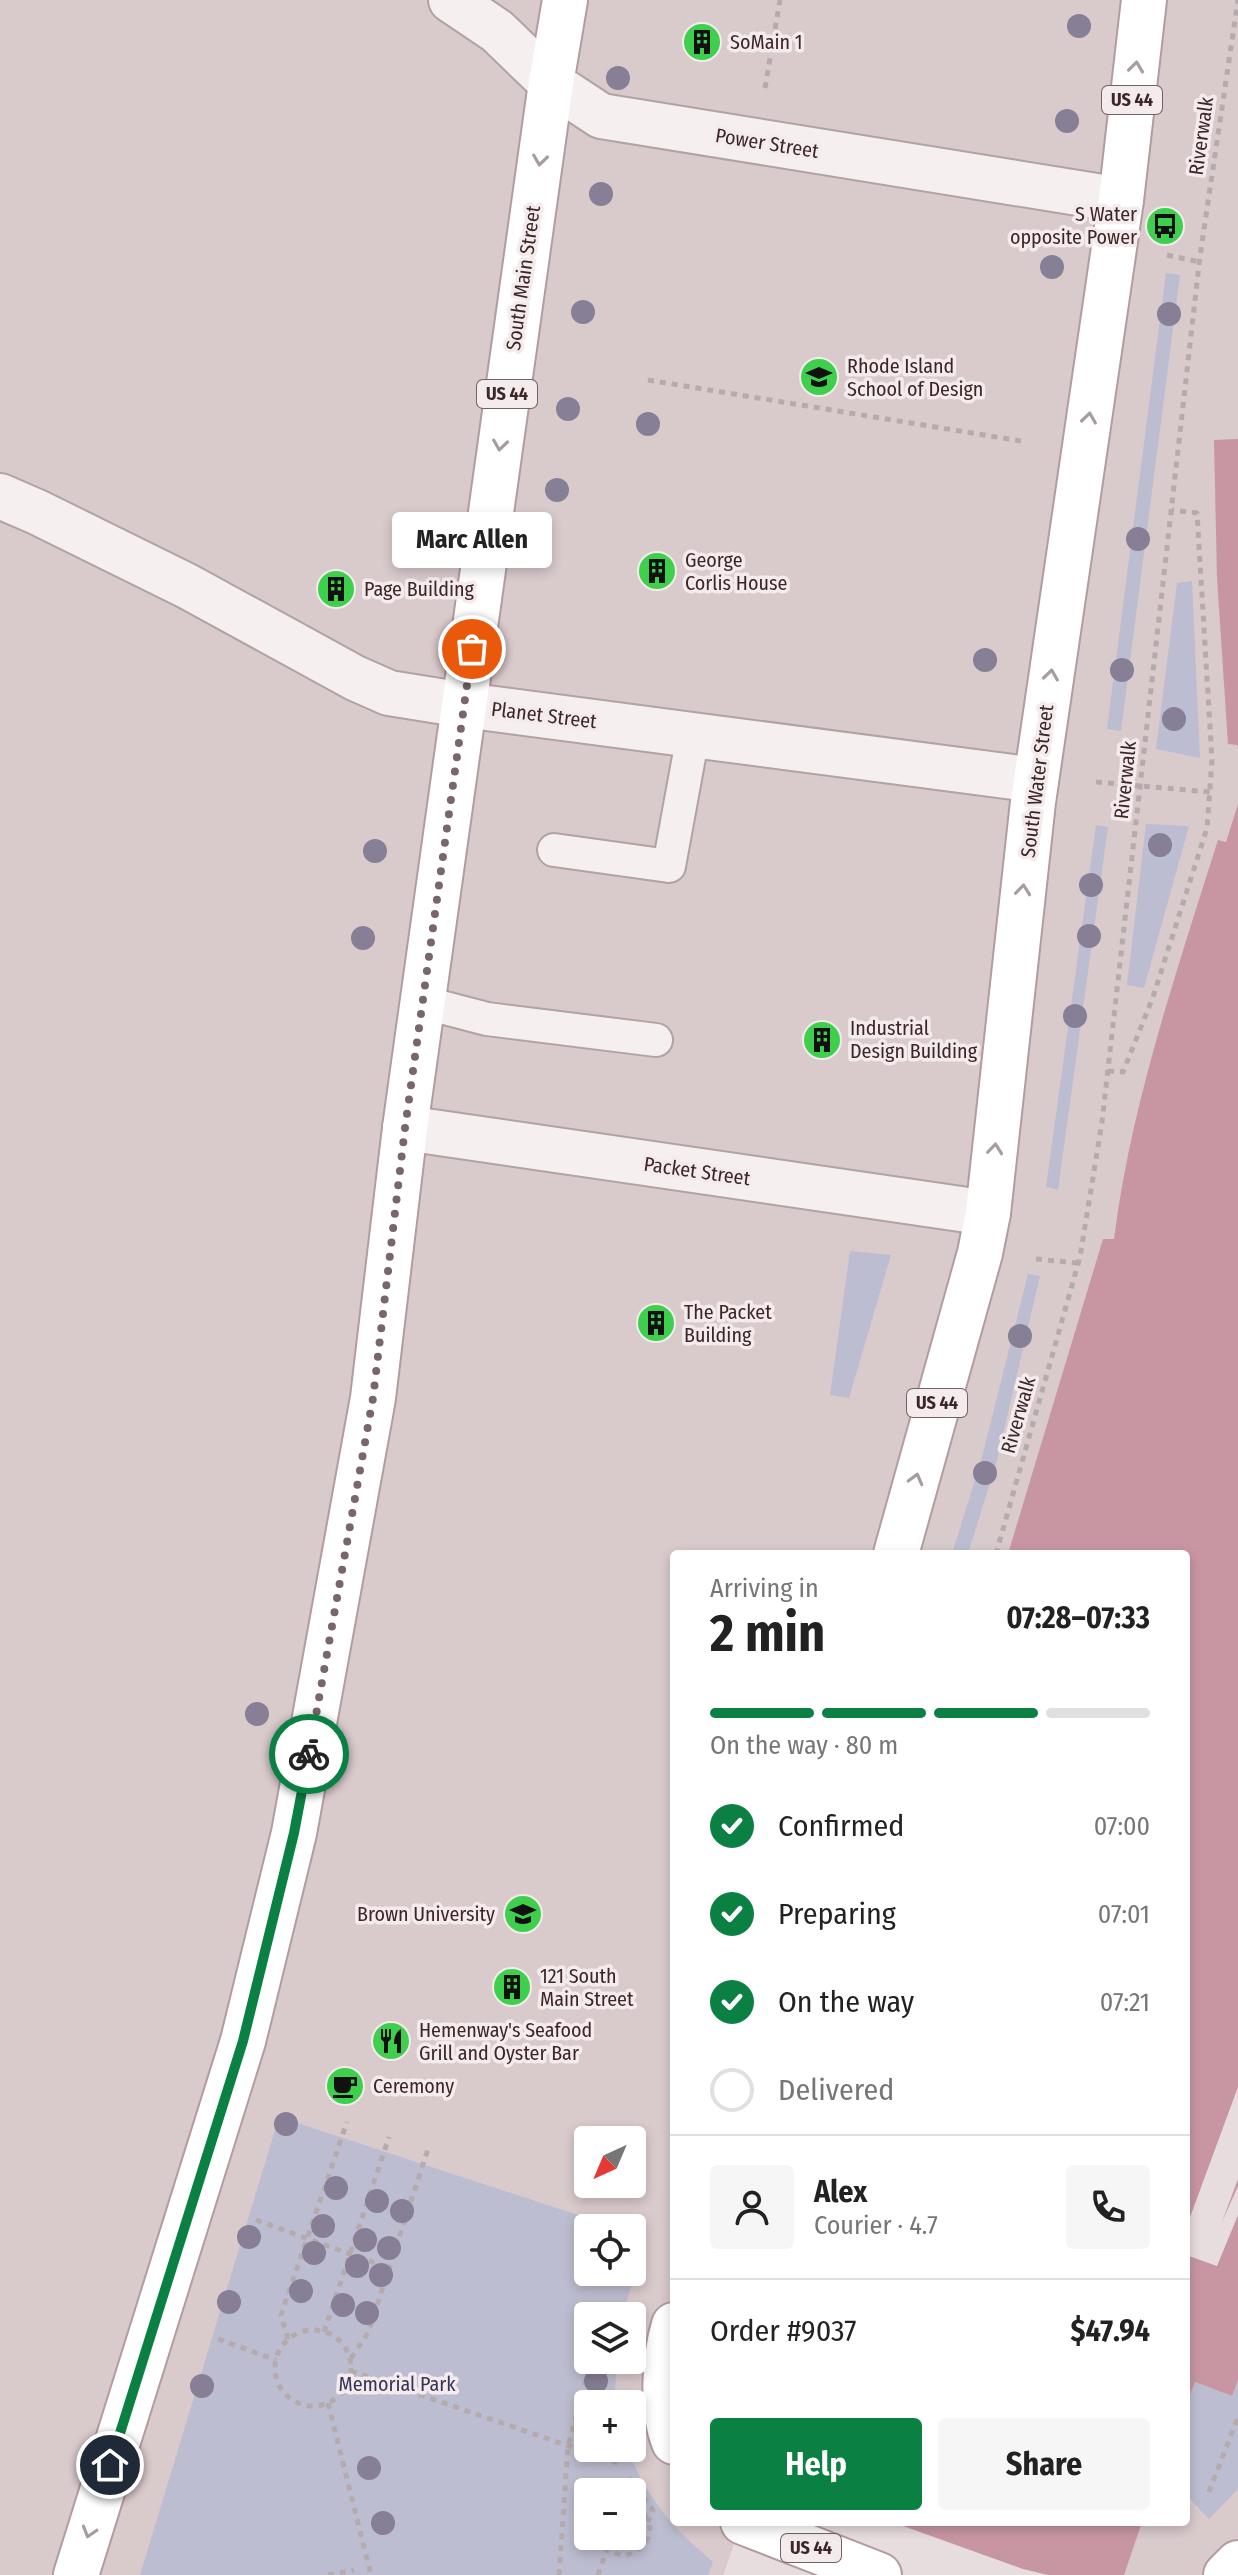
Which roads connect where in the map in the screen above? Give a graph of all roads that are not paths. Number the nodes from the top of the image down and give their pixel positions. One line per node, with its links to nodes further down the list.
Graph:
1 (451, 0): 4 (street, Power Street)
2 (565, 0): 4 (main road, South Main Street / US 44)
3 (1144, 0): 5 (main road, South Water Street / US 44, one-way to 3)
4 (551, 83): 5 (street, Power Street); 7 (main road, South Main Street / US 44, one-way to 7)
5 (1121, 200): 9 (main road, South Water Street / US 44, one-way to 5)
6 (0, 496): 7 (street, Planet Street)
7 (464, 705): 8 (street, Planet Street); 11 (main road, South Main Street / US 44)
8 (693, 735): 9 (street, Planet Street); 10 (lane)
9 (1036, 780): 14 (main road, South Water Street / US 44, one-way to 9)
10 (554, 850)
11 (422, 1002): 12 (lane); 13 (main road, South Main Street / US 44)
12 (656, 1040)
13 (405, 1128): 14 (street, Packet Street); 20 (main road, South Main Street / US 44, one-way to 20)
14 (988, 1213): 15 (main road, South Water Street / US 44, one-way to 14)
15 (897, 1550)
16 (670, 2338): 17 (main road)
17 (670, 2427)
18 (753, 2526): 21 (main road, US 44)
19 (1238, 2563): 22 (main road)
20 (76, 2575)
21 (879, 2575)
22 (1226, 2575)

